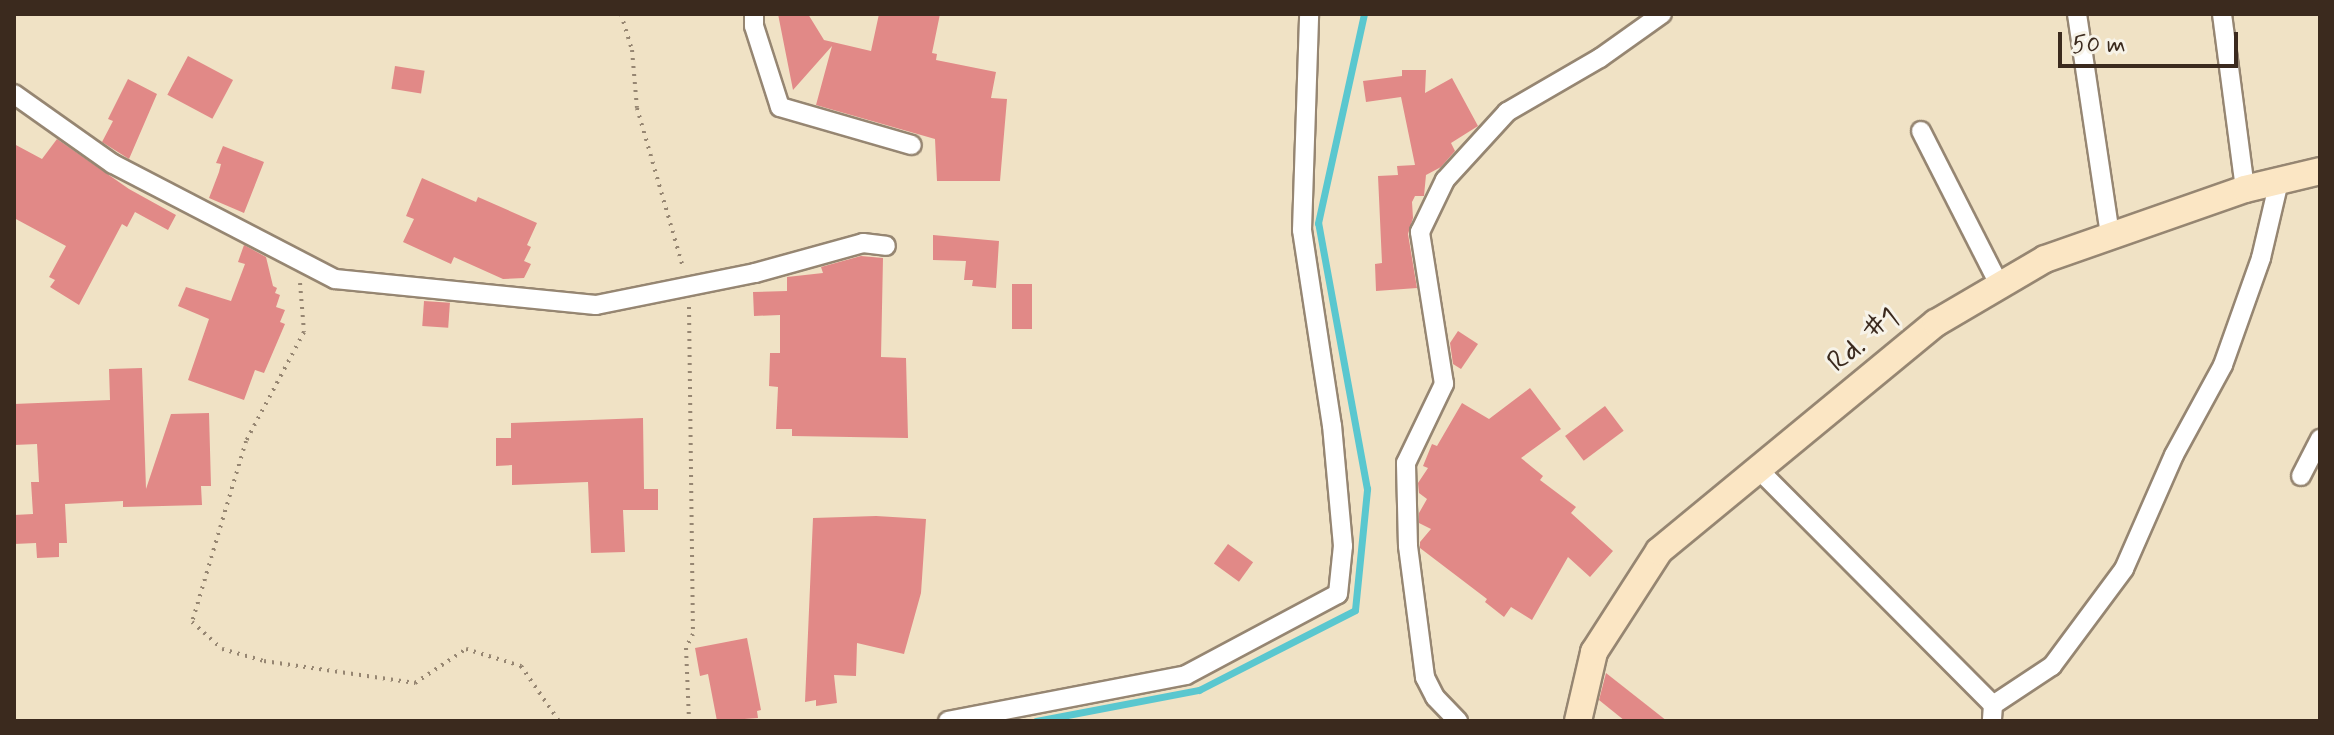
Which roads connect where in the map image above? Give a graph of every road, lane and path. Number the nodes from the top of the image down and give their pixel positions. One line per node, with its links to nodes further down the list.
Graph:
1 (621, 14): 17 (path)
2 (754, 14): 9 (street)
3 (1309, 14): 24 (street)
4 (1662, 14): 25 (street)
5 (2077, 14): 13 (street)
6 (2222, 14): 12 (street)
7 (14, 94): 15 (street)
8 (1921, 131): 16 (street)
9 (912, 145)
10 (2320, 171): 11 (main road, Rd. #1)
11 (2279, 181): 12 (main road, Rd. #1); 21 (street)
12 (2245, 189): 13 (main road, Rd. #1)
13 (2110, 235): 16 (main road, Rd. #1)
14 (886, 246): 17 (street)
15 (297, 256): 17 (street); 22 (path)
16 (2000, 286): 19 (main road, Rd. #1)
17 (689, 288): 23 (path)
18 (2320, 439): 20 (street)
19 (1758, 469): 21 (street); 26 (main road, Rd. #1)
20 (2301, 476)
21 (1992, 713)
22 (559, 721)
23 (689, 721)
24 (948, 721)
25 (1458, 721)
26 (1578, 721)

